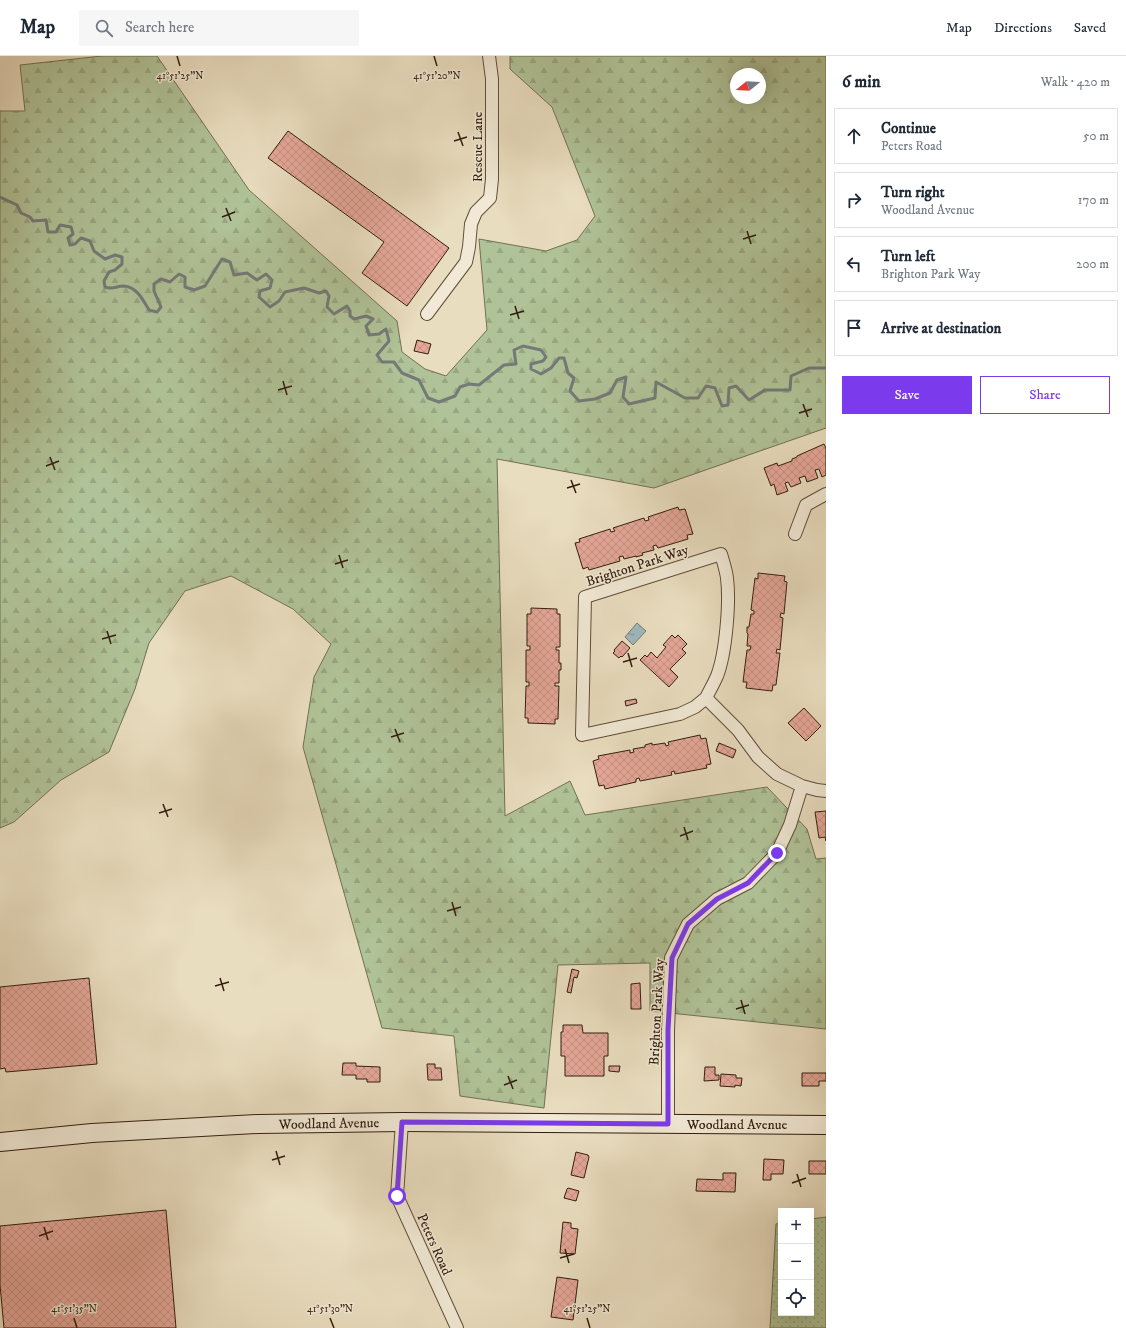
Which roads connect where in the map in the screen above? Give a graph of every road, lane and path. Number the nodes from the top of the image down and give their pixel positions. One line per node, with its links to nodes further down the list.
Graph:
1 (489, 56): 2 (street, Rescue Lane)
2 (427, 314)
3 (826, 494): 4 (street)
4 (795, 534)
5 (706, 698): 5 (street, Brighton Park Way); 6 (street)
6 (802, 786): 7 (street); 9 (street, Brighton Park Way)
7 (826, 791)
8 (402, 1122): 9 (street, Woodland Avenue); 11 (street, Woodland Avenue); 12 (street, Peters Road)
9 (668, 1124): 10 (street, Woodland Avenue)
10 (826, 1125)
11 (0, 1142)
12 (457, 1328)

